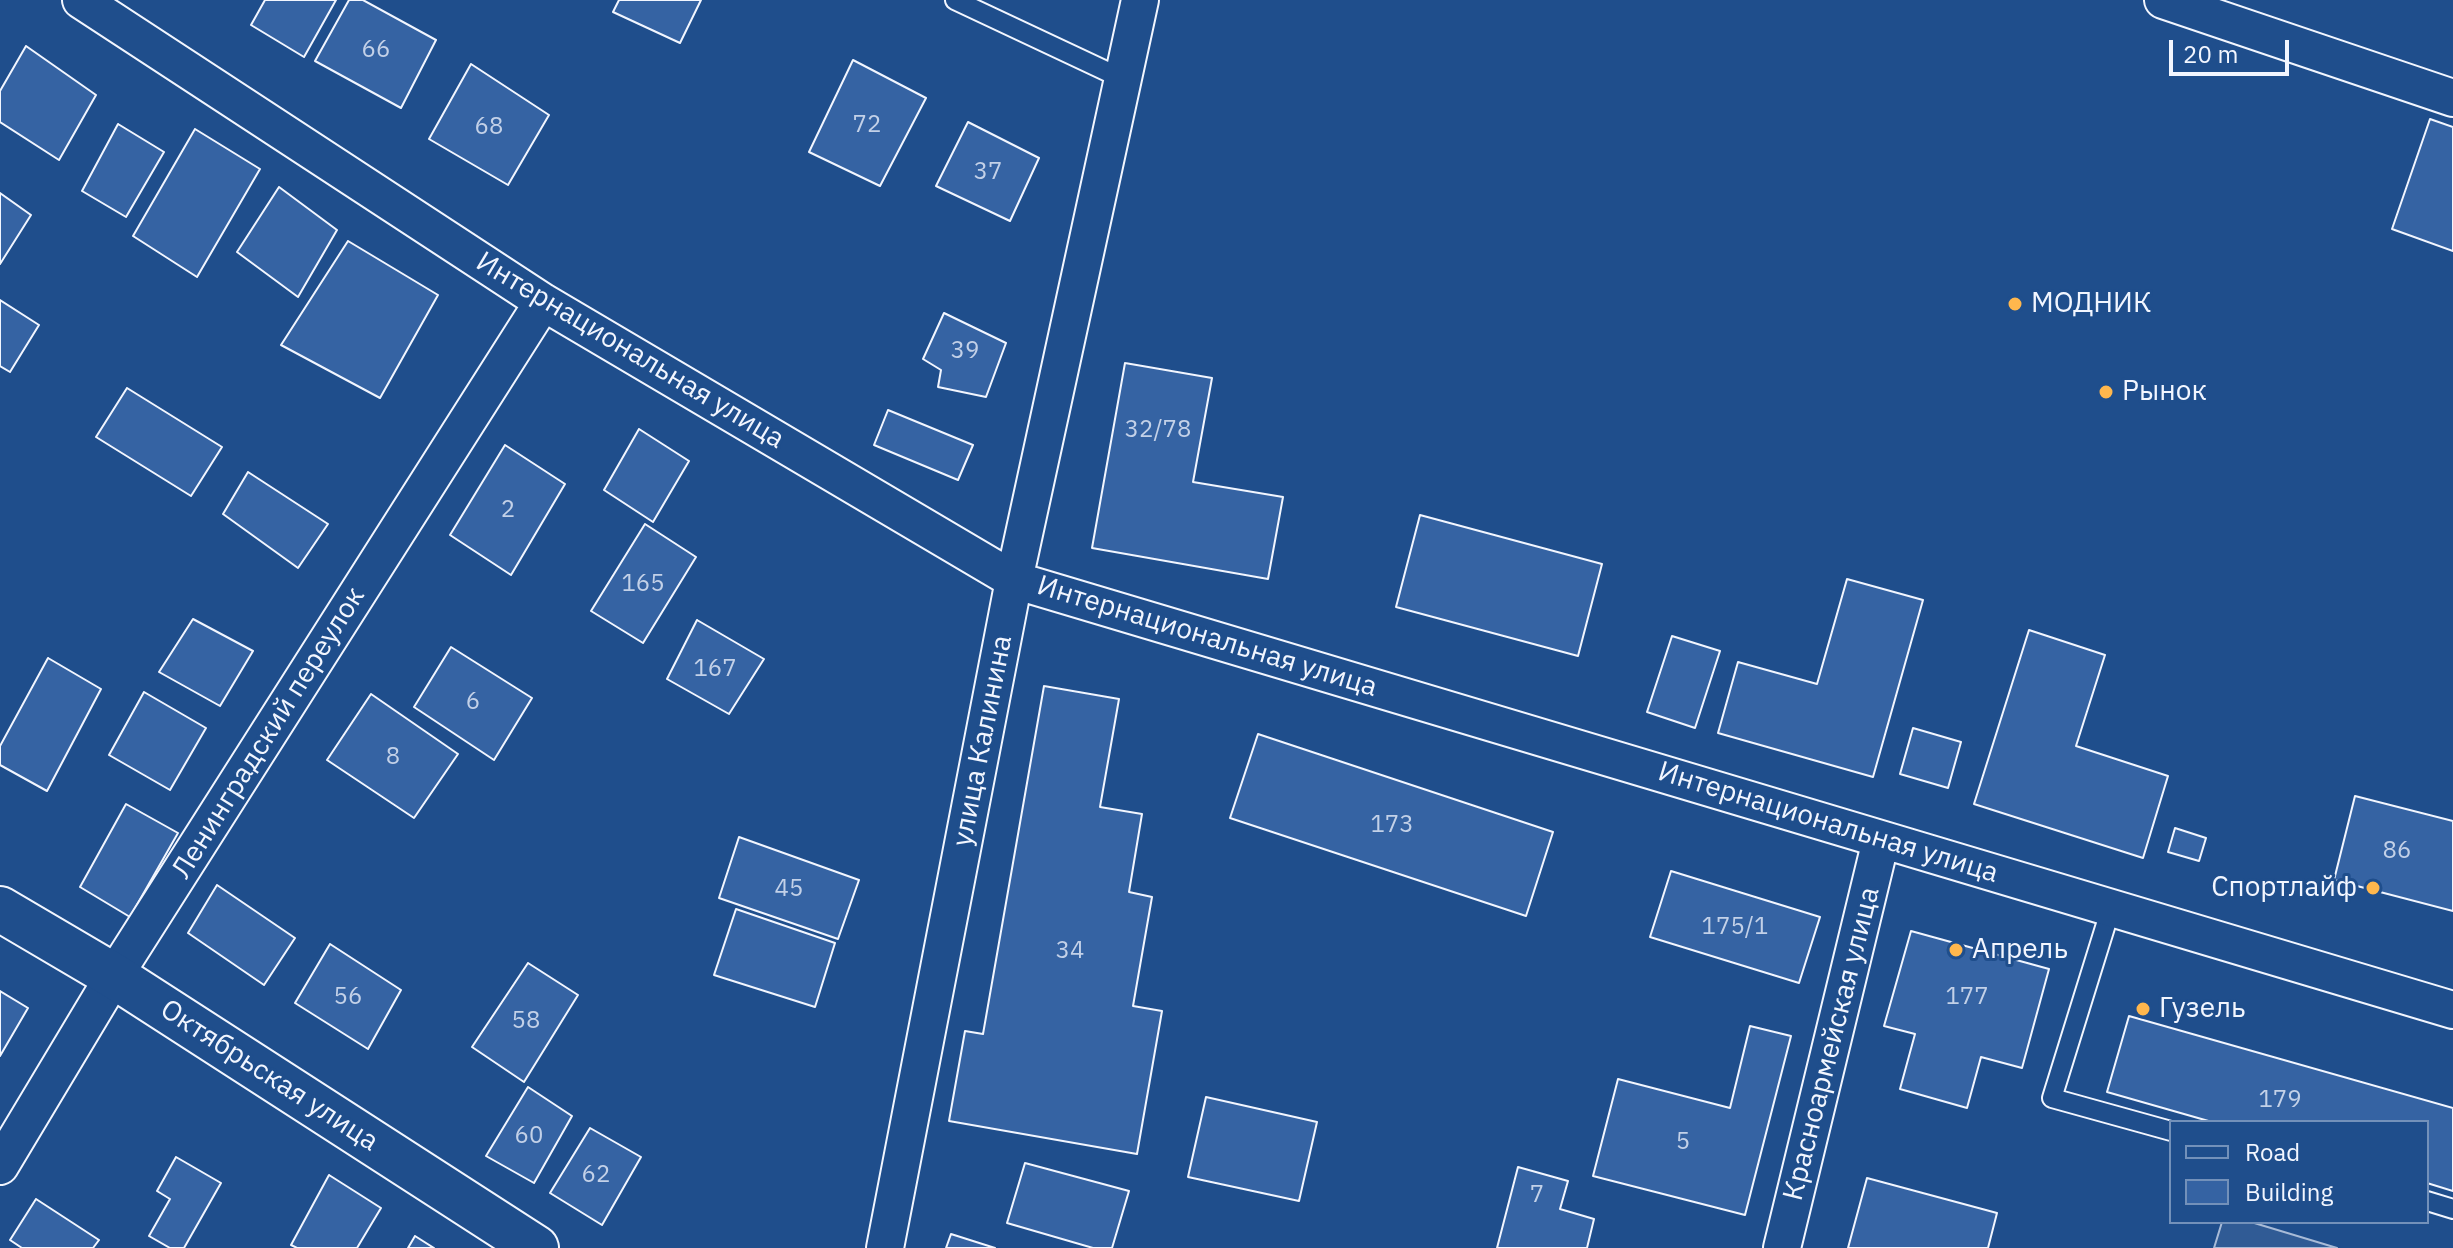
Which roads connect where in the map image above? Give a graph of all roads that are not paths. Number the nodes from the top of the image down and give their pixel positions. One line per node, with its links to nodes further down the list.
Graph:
1 (81, 0): 7 (street, Интернациональная улица)
2 (955, 0): 5 (lane)
3 (1140, 0): 5 (street, улица Калинина)
4 (2163, 0): 6 (street)
5 (1123, 79): 8 (street, улица Калинина)
6 (2453, 98)
7 (543, 302): 8 (street, Интернациональная улица); 12 (street, Ленинградский переулок)
8 (1014, 580): 9 (street, Интернациональная улица); 19 (street, улица Калинина)
9 (1881, 840): 10 (street, Интернациональная улица); 20 (street, Красноармейская улица)
10 (2111, 908): 13 (street, Интернациональная улица); 14 (lane)
11 (0, 909): 12 (main road, Октябрьская улица)
12 (114, 976): 15 (street, Ленинградский переулок); 18 (main road, Октябрьская улица)
13 (2453, 1010)
14 (2169, 1130)
15 (0, 1166)
16 (2429, 1202): 17 (lane)
17 (2453, 1209)
18 (536, 1248)
19 (885, 1248)
20 (1782, 1248)

